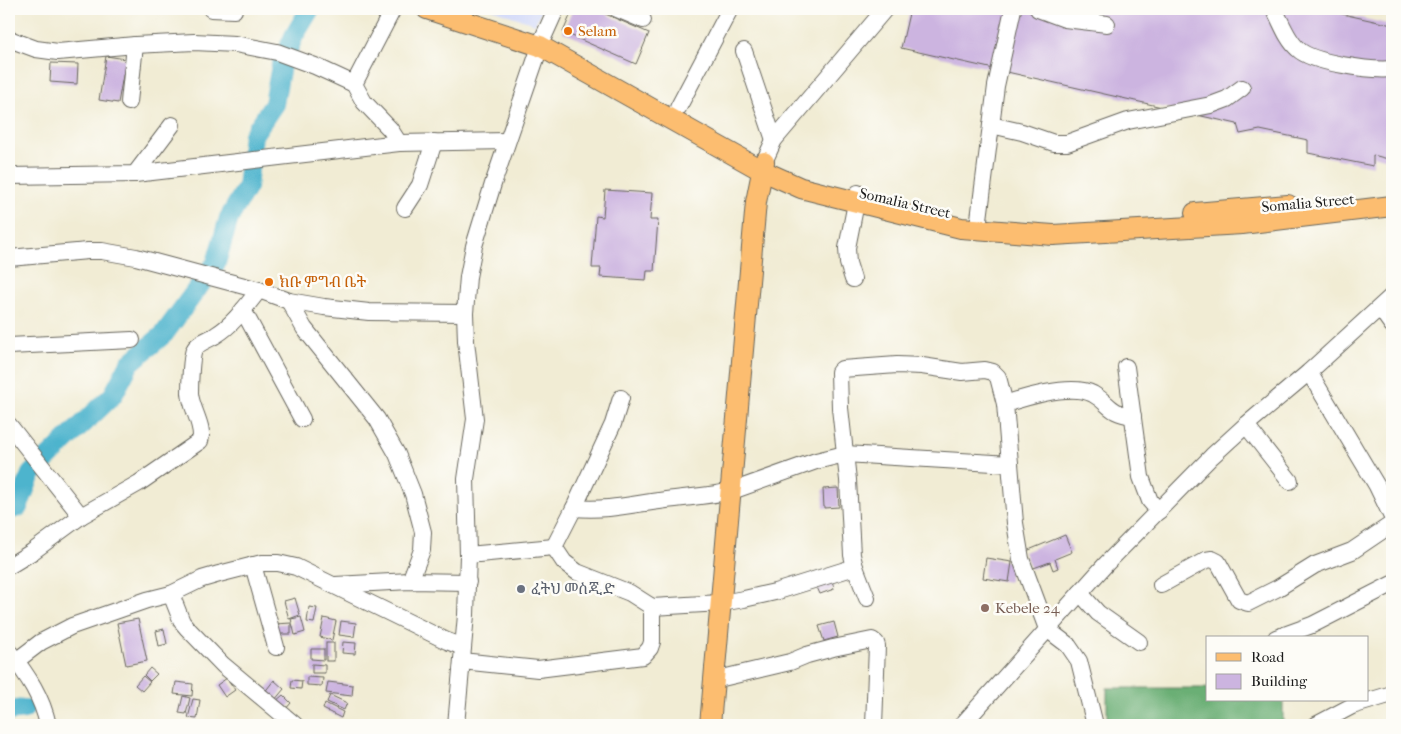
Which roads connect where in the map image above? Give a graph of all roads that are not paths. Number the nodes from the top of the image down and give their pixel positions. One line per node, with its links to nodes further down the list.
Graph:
1 (211, 9): 12 (street)
2 (393, 9): 20 (street)
3 (427, 9): 16 (main road)
4 (459, 9): 16 (main road, Somalia Street)
5 (556, 9): 16 (street)
6 (617, 9): 13 (street)
7 (730, 9): 23 (street)
8 (885, 9): 26 (street)
9 (1012, 9): 25 (street)
10 (1038, 9): 14 (street)
11 (1274, 9): 19 (street)
12 (234, 10)
13 (643, 20)
14 (1106, 24)
15 (9, 39): 17 (street)
16 (542, 42): 23 (main road, Somalia Street); 27 (street); 30 (main road)
17 (135, 45): 20 (street); 22 (street)
18 (744, 51): 26 (street)
19 (1392, 69)
20 (354, 84): 29 (street)
21 (1242, 88): 25 (street)
22 (128, 102)
23 (678, 108): 30 (main road, Somalia Street)
24 (172, 125): 31 (street)
25 (991, 125): 37 (street)
26 (774, 140): 30 (street)
27 (507, 141): 28 (street); 45 (street)
28 (434, 142): 29 (street); 36 (street)
29 (398, 143): 31 (street)
30 (762, 166): 34 (main road, Somalia Street); 60 (main road)
31 (135, 174): 32 (street)
32 (9, 176)
33 (1392, 195): 37 (main road, Somalia Street)
34 (857, 198): 35 (main road); 37 (main road, Somalia Street); 39 (street)
35 (1392, 206)
36 (405, 208)
37 (979, 219)
38 (9, 258): 40 (street)
39 (853, 279)
40 (259, 290): 42 (street); 44 (street)
41 (1392, 296): 43 (street)
42 (289, 300): 45 (street); 71 (street)
43 (1380, 308): 46 (street); 50 (street)
44 (243, 310): 54 (street); 63 (street)
45 (465, 313): 67 (street)
46 (1392, 325)
47 (132, 340): 48 (street)
48 (9, 346)
49 (1126, 367): 53 (street)
50 (1309, 372): 56 (street); 64 (street)
51 (621, 398): 61 (street)
52 (1005, 404): 53 (street); 57 (street); 58 (street)
53 (1133, 416): 62 (street)
54 (302, 420)
55 (9, 425): 63 (street)
56 (1246, 425): 59 (street); 62 (street)
57 (844, 454): 58 (street); 60 (street); 70 (street)
58 (1010, 464): 81 (street)
59 (1290, 482)
60 (732, 491): 61 (street); 79 (main road)
61 (574, 508): 66 (street)
62 (1159, 511): 77 (street)
63 (81, 516): 69 (street)
64 (1392, 517)
65 (1392, 524): 75 (street)
66 (554, 547): 67 (street); 80 (street)
67 (468, 555): 72 (street)
68 (253, 564): 74 (street); 76 (street); 84 (street)
69 (9, 566)
70 (855, 566): 78 (street); 79 (street)
71 (410, 581): 72 (street); 74 (street)
72 (468, 582): 85 (street)
73 (1392, 584): 82 (street)
74 (335, 585): 85 (street)
75 (1161, 585)
76 (171, 594): 86 (street); 92 (street)
77 (1080, 594): 81 (street); 83 (street)
78 (867, 598)
79 (721, 603): 80 (street); 87 (main road)
80 (652, 607): 85 (street)
81 (1047, 629): 96 (street); 97 (street)
82 (1281, 636)
83 (1139, 642)
84 (276, 647)
85 (463, 654): 93 (street)
86 (11, 655): 91 (street)
87 (714, 680): 94 (main road); 95 (street)
88 (1392, 694): 89 (street)
89 (1368, 701)
90 (1365, 702): 98 (street)
91 (45, 713)
92 (295, 725)
93 (456, 725)
94 (710, 725)
95 (874, 725)
96 (962, 725)
97 (1095, 725)
98 (1316, 725)

